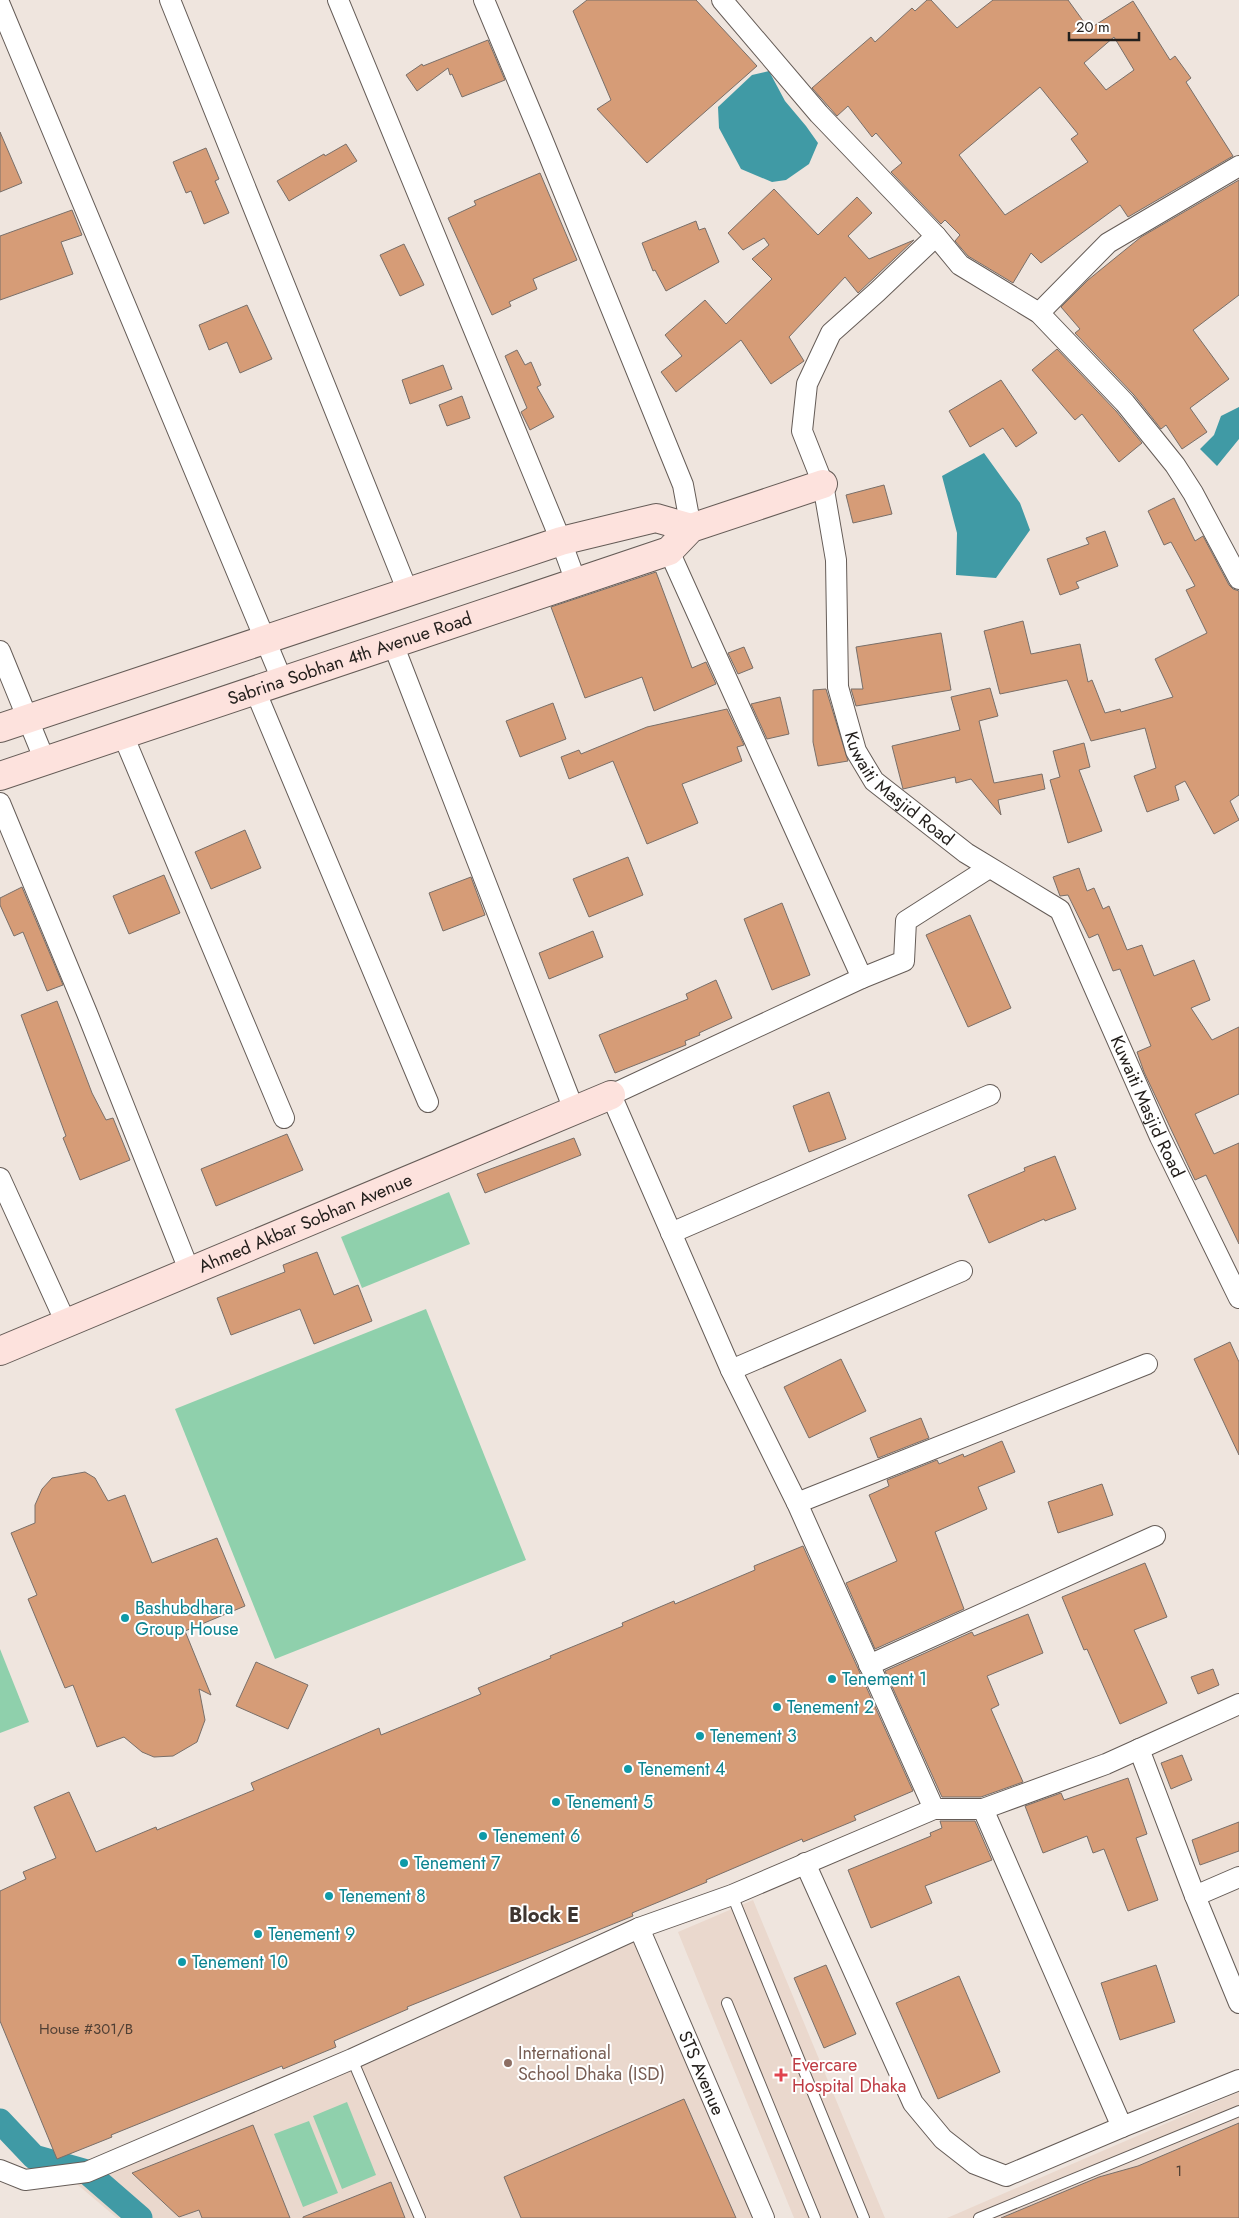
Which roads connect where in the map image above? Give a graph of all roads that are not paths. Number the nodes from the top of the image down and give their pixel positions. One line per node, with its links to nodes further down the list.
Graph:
1 (170, 0): 15 (street)
2 (338, 0): 11 (street)
3 (484, 0): 10 (street)
4 (722, 0): 7 (street)
5 (0, 5): 16 (street)
6 (1239, 166): 8 (street)
7 (936, 236): 8 (street); 9 (street, Kuwaiti Masjid Road)
8 (1039, 313): 13 (street)
9 (823, 484): 10 (street, Sabrina Sobhan 4th Avenue Road); 27 (street, Kuwaiti Masjid Road)
10 (691, 528): 11 (street); 12 (street, Sabrina Sobhan 4th Avenue Road)
11 (561, 541): 14 (street); 15 (street)
12 (669, 551): 14 (street, Sabrina Sobhan 4th Avenue Road); 28 (street)
13 (1239, 578)
14 (576, 582): 17 (street, Sabrina Sobhan 4th Avenue Road)
15 (408, 592): 16 (street)
16 (266, 639): 19 (street); 21 (street)
17 (393, 644): 19 (street, Sabrina Sobhan 4th Avenue Road); 32 (street)
18 (0, 651): 21 (street)
19 (282, 680): 20 (street, Sabrina Sobhan 4th Avenue Road)
20 (255, 690): 23 (street, Sabrina Sobhan 4th Avenue Road); 31 (street)
21 (28, 719): 22 (street); 24 (street)
22 (0, 728)
23 (123, 735): 24 (street, Sabrina Sobhan 4th Avenue Road); 33 (street)
24 (45, 761): 25 (street, Sabrina Sobhan 4th Avenue Road)
25 (0, 776)
26 (0, 803): 36 (street)
27 (989, 868): 28 (street); 38 (street, Kuwaiti Masjid Road)
28 (862, 978): 29 (street)
29 (611, 1095): 32 (street, Ahmed Akbar Sobhan Avenue); 35 (street)
30 (990, 1095): 35 (street)
31 (428, 1102)
32 (574, 1110): 36 (street, Ahmed Akbar Sobhan Avenue)
33 (284, 1118)
34 (0, 1178): 39 (street)
35 (671, 1233): 42 (street)
36 (190, 1270): 39 (street, Ahmed Akbar Sobhan Avenue)
37 (962, 1271): 42 (street)
38 (1239, 1298)
39 (66, 1323): 40 (street, Ahmed Akbar Sobhan Avenue)
40 (0, 1351)
41 (1147, 1364): 43 (street)
42 (731, 1370): 43 (street)
43 (797, 1503): 45 (street)
44 (1155, 1536): 45 (street)
45 (869, 1665): 48 (street)
46 (1239, 1704): 47 (street)
47 (1139, 1749): 49 (street); 53 (street)
48 (934, 1809): 49 (street); 50 (street)
49 (983, 1809): 60 (street)
50 (805, 1863): 52 (street); 60 (street)
51 (1239, 1877): 53 (street)
52 (732, 1895): 54 (street); 65 (lane)
53 (1195, 1896): 56 (street)
54 (638, 1928): 57 (street); 63 (street, STS Avenue)
55 (727, 2002): 64 (lane)
56 (1239, 2003)
57 (352, 2059): 61 (street); 62 (lane)
58 (1239, 2080): 60 (street)
59 (1239, 2111): 66 (lane)
60 (1122, 2127)
61 (0, 2170)
62 (420, 2218)
63 (764, 2218)
64 (816, 2218)
65 (864, 2218)
66 (979, 2218)

